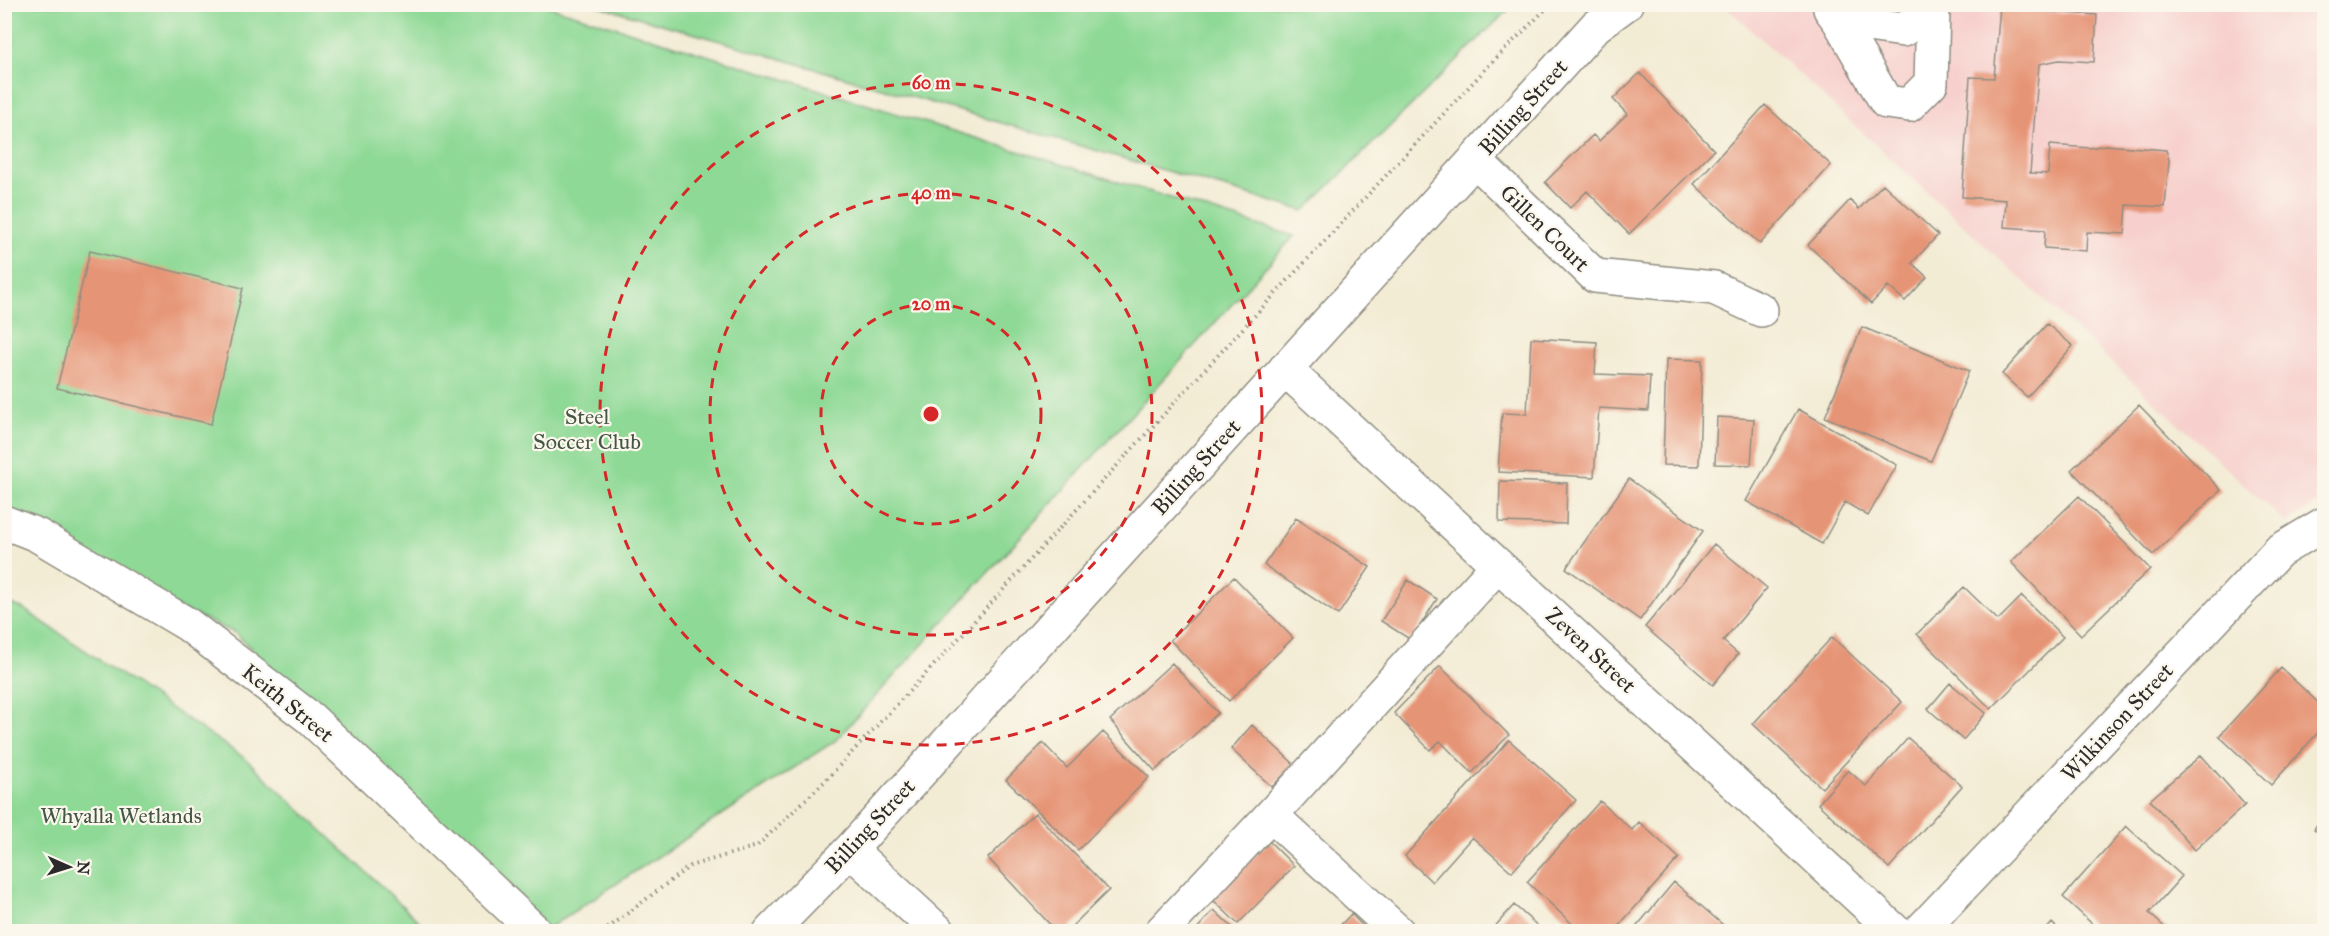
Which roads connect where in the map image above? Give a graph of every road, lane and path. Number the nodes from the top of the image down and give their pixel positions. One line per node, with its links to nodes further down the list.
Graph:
1 (1551, 4): 14 (path)
2 (1626, 4): 5 (street, Billing Street)
3 (1933, 7): 4 (street); 4 (street)
4 (1833, 13)
5 (1475, 160): 6 (street, Gillen Court); 7 (street, Billing Street)
6 (1761, 310)
7 (1285, 369): 10 (street, Zeven Street); 12 (street, Billing Street)
8 (4, 522): 13 (street, Keith Street)
9 (2325, 524): 20 (street, Wilkinson Street)
10 (1498, 565): 11 (street); 19 (street, Zeven Street)
11 (1271, 815): 17 (street); 18 (street)
12 (850, 850): 15 (street, Billing Street); 16 (street)
13 (536, 932)
14 (603, 932)
15 (770, 932)
16 (939, 932)
17 (1161, 932)
18 (1398, 932)
19 (1896, 932)
20 (1919, 932)

